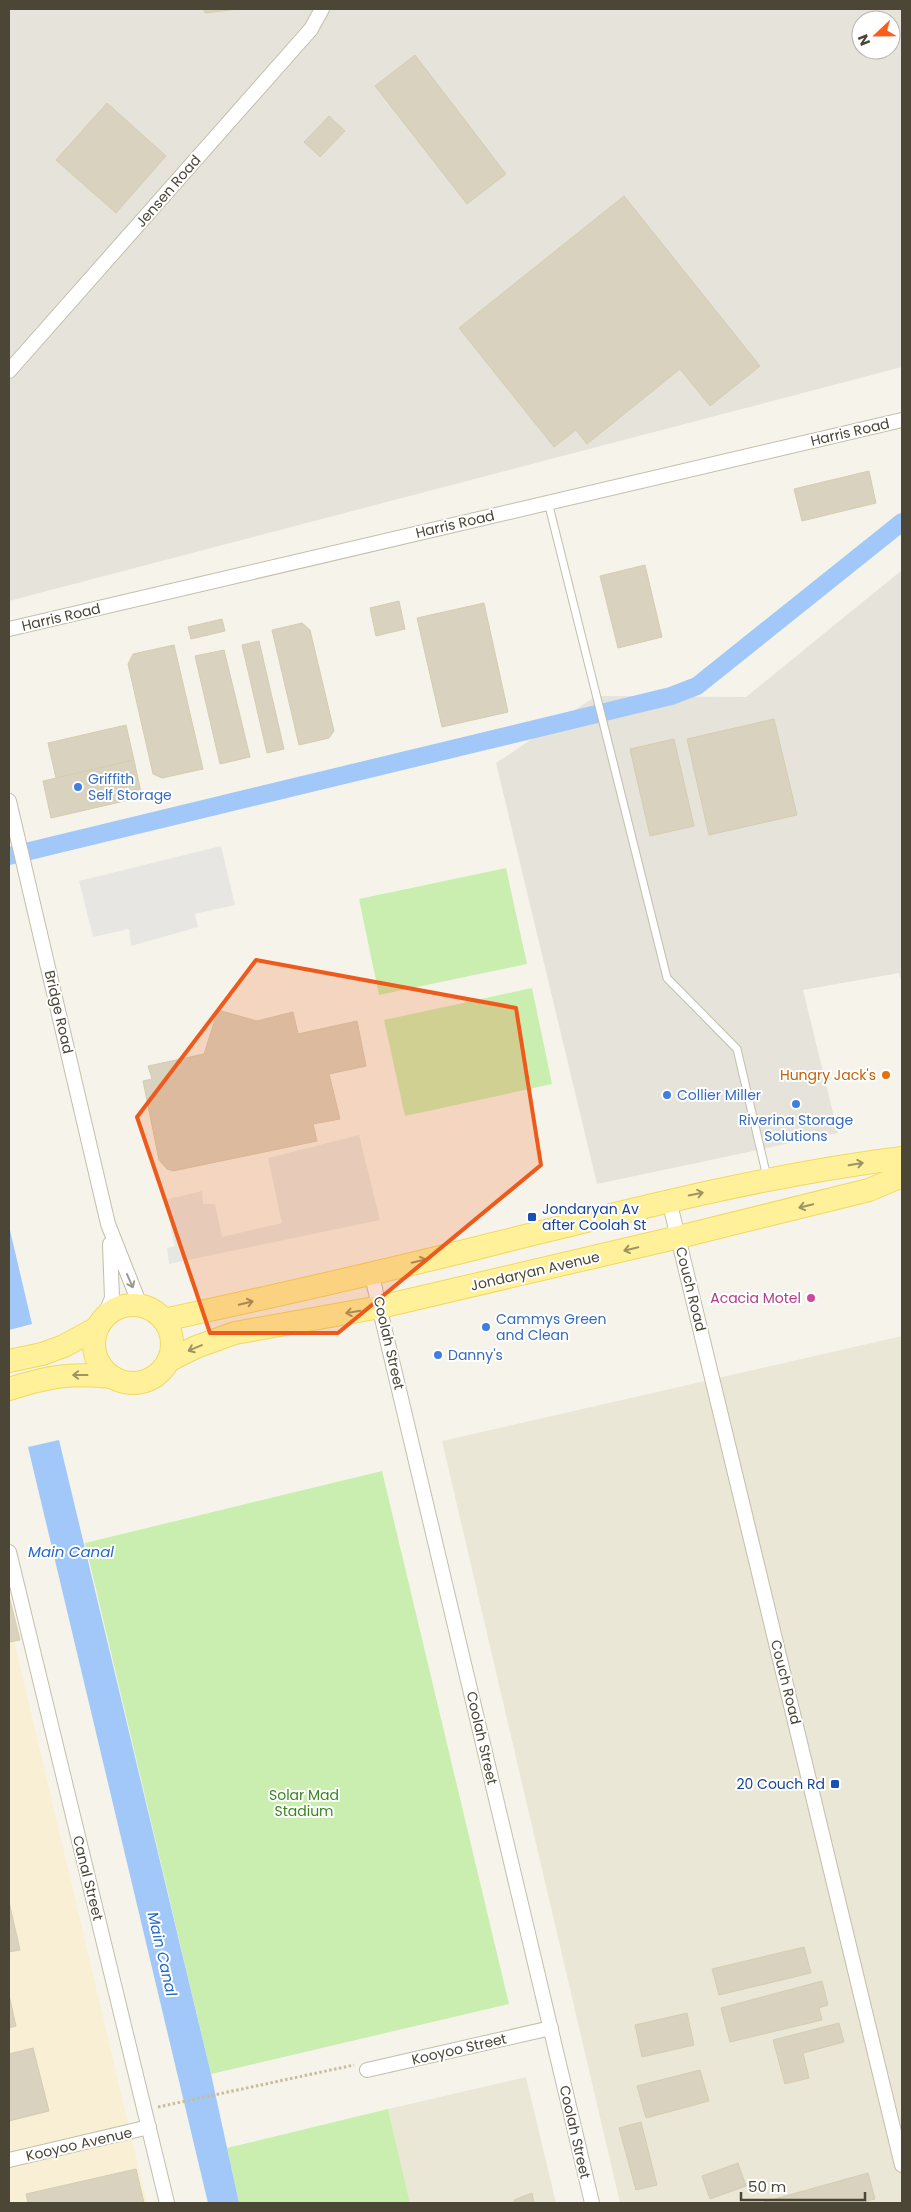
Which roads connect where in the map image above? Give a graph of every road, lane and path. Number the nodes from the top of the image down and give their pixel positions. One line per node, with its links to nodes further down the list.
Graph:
1 (322, 9): 2 (street, Jensen Road)
2 (9, 371)
3 (902, 420): 4 (street, Harris Road)
4 (548, 502): 5 (street, Harris Road); 9 (lane)
5 (9, 629)
6 (9, 801): 11 (street, Bridge Road)
7 (902, 1158): 9 (main road, one-way to 7)
8 (902, 1176): 12 (main road, Jondaryan Avenue, one-way to 12)
9 (767, 1181): 10 (main road, one-way to 9)
10 (669, 1200): 12 (street, Couch Road); 13 (main road, one-way to 10)
11 (108, 1224): 14 (street, Bridge Road, one-way to 14); 17 (street, Bridge Road)
12 (678, 1237): 15 (main road, Jondaryan Avenue, one-way to 15); 28 (street, Couch Road)
13 (371, 1272): 15 (street, Coolah Street); 16 (main road, one-way to 13)
14 (140, 1305): 16 (main road); 17 (main road)
15 (380, 1307): 18 (main road, Jondaryan Avenue, one-way to 18); 23 (street, Coolah Street)
16 (164, 1320): 18 (main road)
17 (101, 1323): 19 (main road); 20 (main road)
18 (168, 1361): 20 (main road)
19 (9, 1362)
20 (112, 1377): 21 (main road, one-way to 21)
21 (9, 1389)
22 (9, 1552): 26 (street, Canal Street)
23 (551, 2028): 24 (street, Kooyoo Street); 30 (street, Coolah Street)
24 (367, 2070): 25 (path)
25 (175, 2103)
26 (149, 2127): 27 (street, Kooyoo Avenue); 29 (street, Canal Street)
27 (9, 2160)
28 (902, 2165)
29 (167, 2203)
30 (592, 2203)

